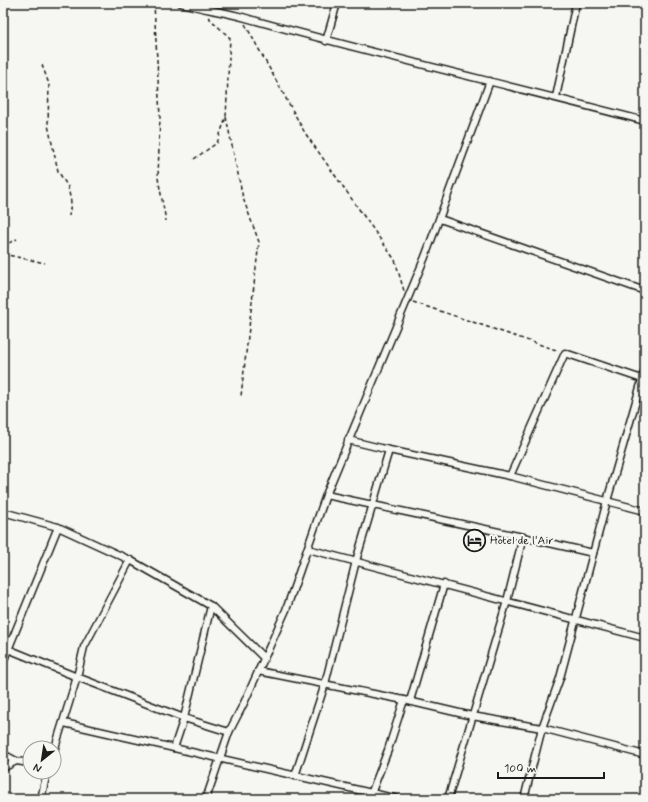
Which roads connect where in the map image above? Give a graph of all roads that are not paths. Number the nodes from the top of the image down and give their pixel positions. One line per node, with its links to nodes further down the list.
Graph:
1 (181, 3): 4 (street)
2 (337, 3): 4 (street)
3 (576, 3): 6 (street)
4 (326, 40): 5 (street)
5 (490, 81): 6 (street); 8 (street)
6 (556, 97): 7 (street)
7 (645, 121)
8 (440, 219): 9 (street); 12 (street)
9 (645, 292)
10 (645, 370): 11 (street)
11 (644, 379): 14 (street); 16 (street)
12 (348, 440): 13 (street); 15 (street)
13 (389, 450): 14 (street); 17 (street)
14 (510, 476): 16 (street)
15 (326, 495): 17 (street); 22 (street)
16 (607, 501): 18 (street); 23 (street)
17 (373, 505): 21 (street); 25 (street)
18 (645, 511)
19 (3, 512): 20 (street)
20 (58, 527): 24 (street); 31 (street)
21 (523, 537): 23 (street); 27 (street)
22 (308, 549): 25 (street); 32 (street)
23 (593, 553): 29 (street)
24 (130, 560): 28 (street); 35 (street)
25 (356, 561): 26 (street); 36 (street)
26 (444, 584): 27 (street); 37 (street)
27 (507, 601): 29 (street); 38 (street)
28 (211, 606): 32 (street); 39 (street)
29 (576, 619): 30 (street); 41 (street)
30 (645, 638)
31 (6, 648): 33 (street); 35 (street)
32 (264, 658): 34 (street)
33 (3, 662)
34 (258, 671): 36 (street); 42 (street)
35 (77, 677): 39 (street); 40 (street)
36 (325, 684): 37 (street); 51 (street)
37 (407, 701): 38 (street); 53 (street)
38 (472, 716): 41 (street); 57 (street)
39 (184, 718): 42 (street); 44 (street)
40 (64, 723): 43 (street); 44 (street)
41 (542, 728): 46 (street); 58 (street)
42 (229, 732): 47 (street)
43 (58, 740)
44 (174, 748): 47 (street)
45 (3, 754): 48 (street)
46 (645, 755)
47 (220, 758): 51 (street); 55 (street)
48 (16, 761): 49 (street); 50 (street)
49 (22, 762)
50 (3, 768)
51 (295, 776): 53 (street)
52 (45, 780): 54 (street)
53 (370, 796): 56 (street)
54 (41, 799)
55 (206, 799)
56 (398, 799)
57 (448, 799)
58 (524, 799)

